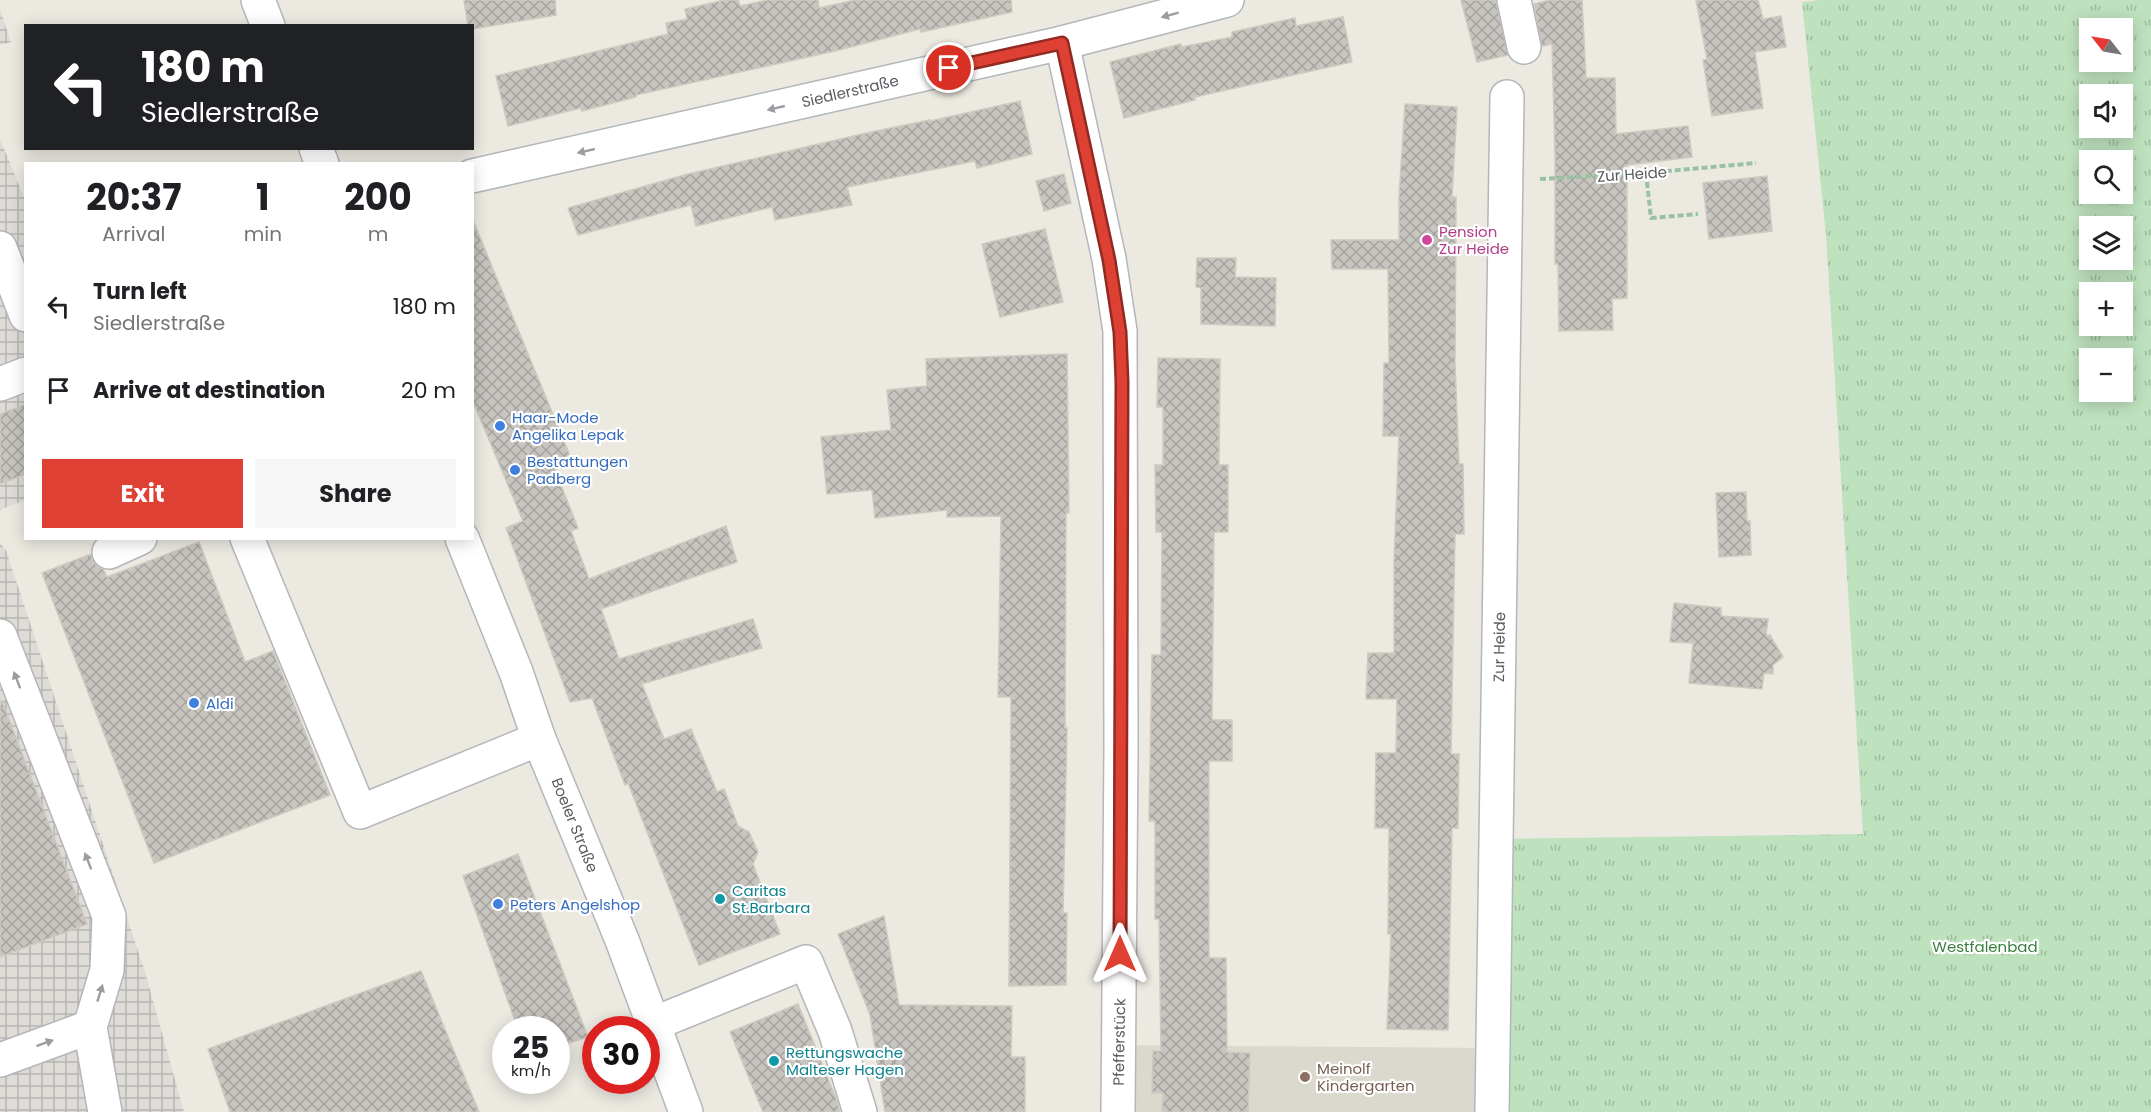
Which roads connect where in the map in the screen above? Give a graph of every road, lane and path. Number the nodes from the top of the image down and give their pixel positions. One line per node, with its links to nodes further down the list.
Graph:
1 (258, 0): 4 (street)
2 (1227, 0): 5 (street, Siedlerstraße, one-way to 5)
3 (1514, 0): 6 (street)
4 (267, 24)
5 (1062, 43): 10 (street, Siedlerstraße, one-way to 10); 31 (street, Pfefferstück)
6 (1524, 47)
7 (1507, 97): 11 (street, Zur Heide)
8 (1756, 164): 9 (path, Zur Heide)
9 (1646, 173): 11 (path, Zur Heide); 12 (path)
10 (474, 176)
11 (1506, 181): 32 (street, Zur Heide)
12 (1698, 214)
13 (0, 248): 14 (street)
14 (24, 310)
15 (24, 375): 16 (street)
16 (0, 384)
17 (136, 540): 20 (street)
18 (248, 540): 22 (street)
19 (463, 540): 22 (street, Boeler Straße)
20 (109, 552)
21 (0, 636): 25 (street, one-way to 21)
22 (539, 740): 23 (street, Boeler Straße)
23 (650, 1016)
24 (660, 1021): 30 (street)
25 (90, 1027): 27 (street, one-way to 25); 28 (street)
26 (660, 1043): 29 (street, Boeler Straße)
27 (0, 1060)
28 (105, 1112)
29 (686, 1112)
30 (860, 1112)
31 (1118, 1112)
32 (1492, 1112)

